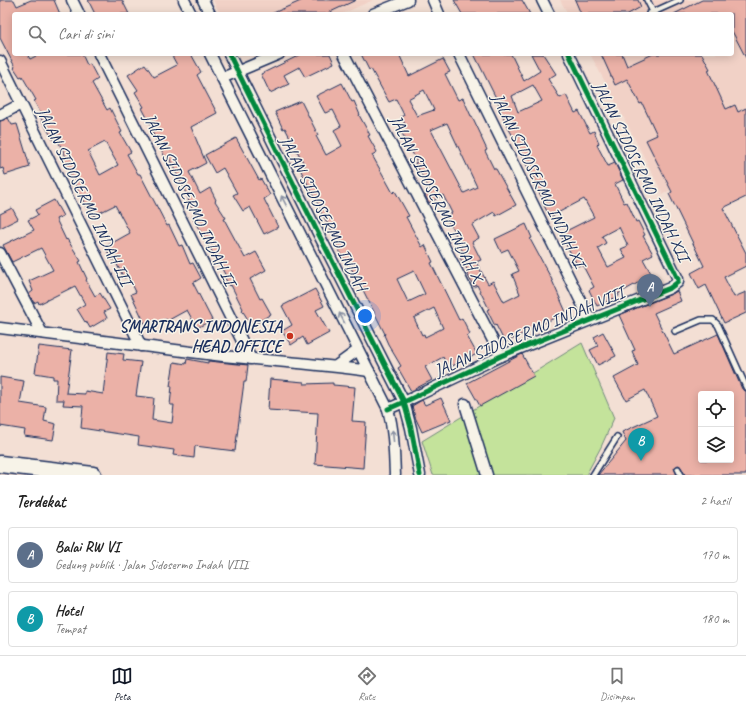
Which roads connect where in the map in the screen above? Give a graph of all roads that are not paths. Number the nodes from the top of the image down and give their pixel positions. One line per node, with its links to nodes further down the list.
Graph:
1 (72, 0): 9 (street)
2 (184, 0): 10 (street)
3 (203, 0): 11 (street)
4 (408, 0): 12 (street)
5 (433, 0): 13 (street)
6 (542, 0): 14 (street)
7 (647, 0): 15 (lane)
8 (680, 0): 16 (lane)
9 (78, 12)
10 (189, 12)
11 (209, 12)
12 (378, 12)
13 (438, 12)
14 (548, 12)
15 (651, 12)
16 (653, 12)
17 (100, 56): 40 (street, JALAN SIDOSERMO INDAH II)
18 (211, 56): 26 (street, JALAN SIDOSERMO INDAH)
19 (231, 56): 25 (street, JALAN SIDOSERMO INDAH)
20 (274, 56): 25 (street)
21 (345, 56): 39 (street, JALAN SIDOSERMO INDAH X)
22 (460, 56): 33 (street, JALAN SIDOSERMO INDAH XI)
23 (570, 56): 32 (street, JALAN SIDOSERMO INDAH XII)
24 (0, 61): 27 (street, JALAN SIDOSERMO INDAH III)
25 (238, 72): 26 (street); 29 (street, JALAN SIDOSERMO INDAH)
26 (222, 78): 30 (street, JALAN SIDOSERMO INDAH, one-way to 26)
27 (21, 104): 28 (street); 37 (street, JALAN SIDOSERMO INDAH III)
28 (0, 115)
29 (317, 231): 30 (street); 44 (street, JALAN SIDOSERMO INDAH)
30 (303, 239): 38 (street, JALAN SIDOSERMO INDAH, one-way to 30)
31 (0, 252): 36 (street)
32 (678, 279): 33 (street, JALAN SIDOSERMO INDAH VIII)
33 (590, 320): 39 (street, JALAN SIDOSERMO INDAH VIII)
34 (0, 328): 36 (street)
35 (675, 331): 43 (lane)
36 (42, 333): 37 (street)
37 (141, 346): 40 (street)
38 (358, 350): 41 (street); 42 (street, JALAN SIDOSERMO INDAH)
39 (501, 356): 44 (street, JALAN SIDOSERMO INDAH VIII)
40 (251, 359): 41 (street)
41 (336, 366): 42 (street)
42 (369, 371): 46 (street, JALAN SIDOSERMO INDAH)
43 (746, 387)
44 (404, 402): 46 (street, JALAN SIDOSERMO INDAH VIII); 53 (street, JALAN SIDOSERMO INDAH)
45 (465, 404): 54 (street)
46 (388, 409): 52 (street, JALAN SIDOSERMO INDAH, one-way to 46)
47 (617, 436): 55 (lane)
48 (0, 464): 50 (main road)
49 (678, 469): 56 (lane)
50 (88, 475): 51 (main road)
51 (93, 475)
52 (395, 475)
53 (420, 475)
54 (487, 475)
55 (593, 475)
56 (680, 475)

